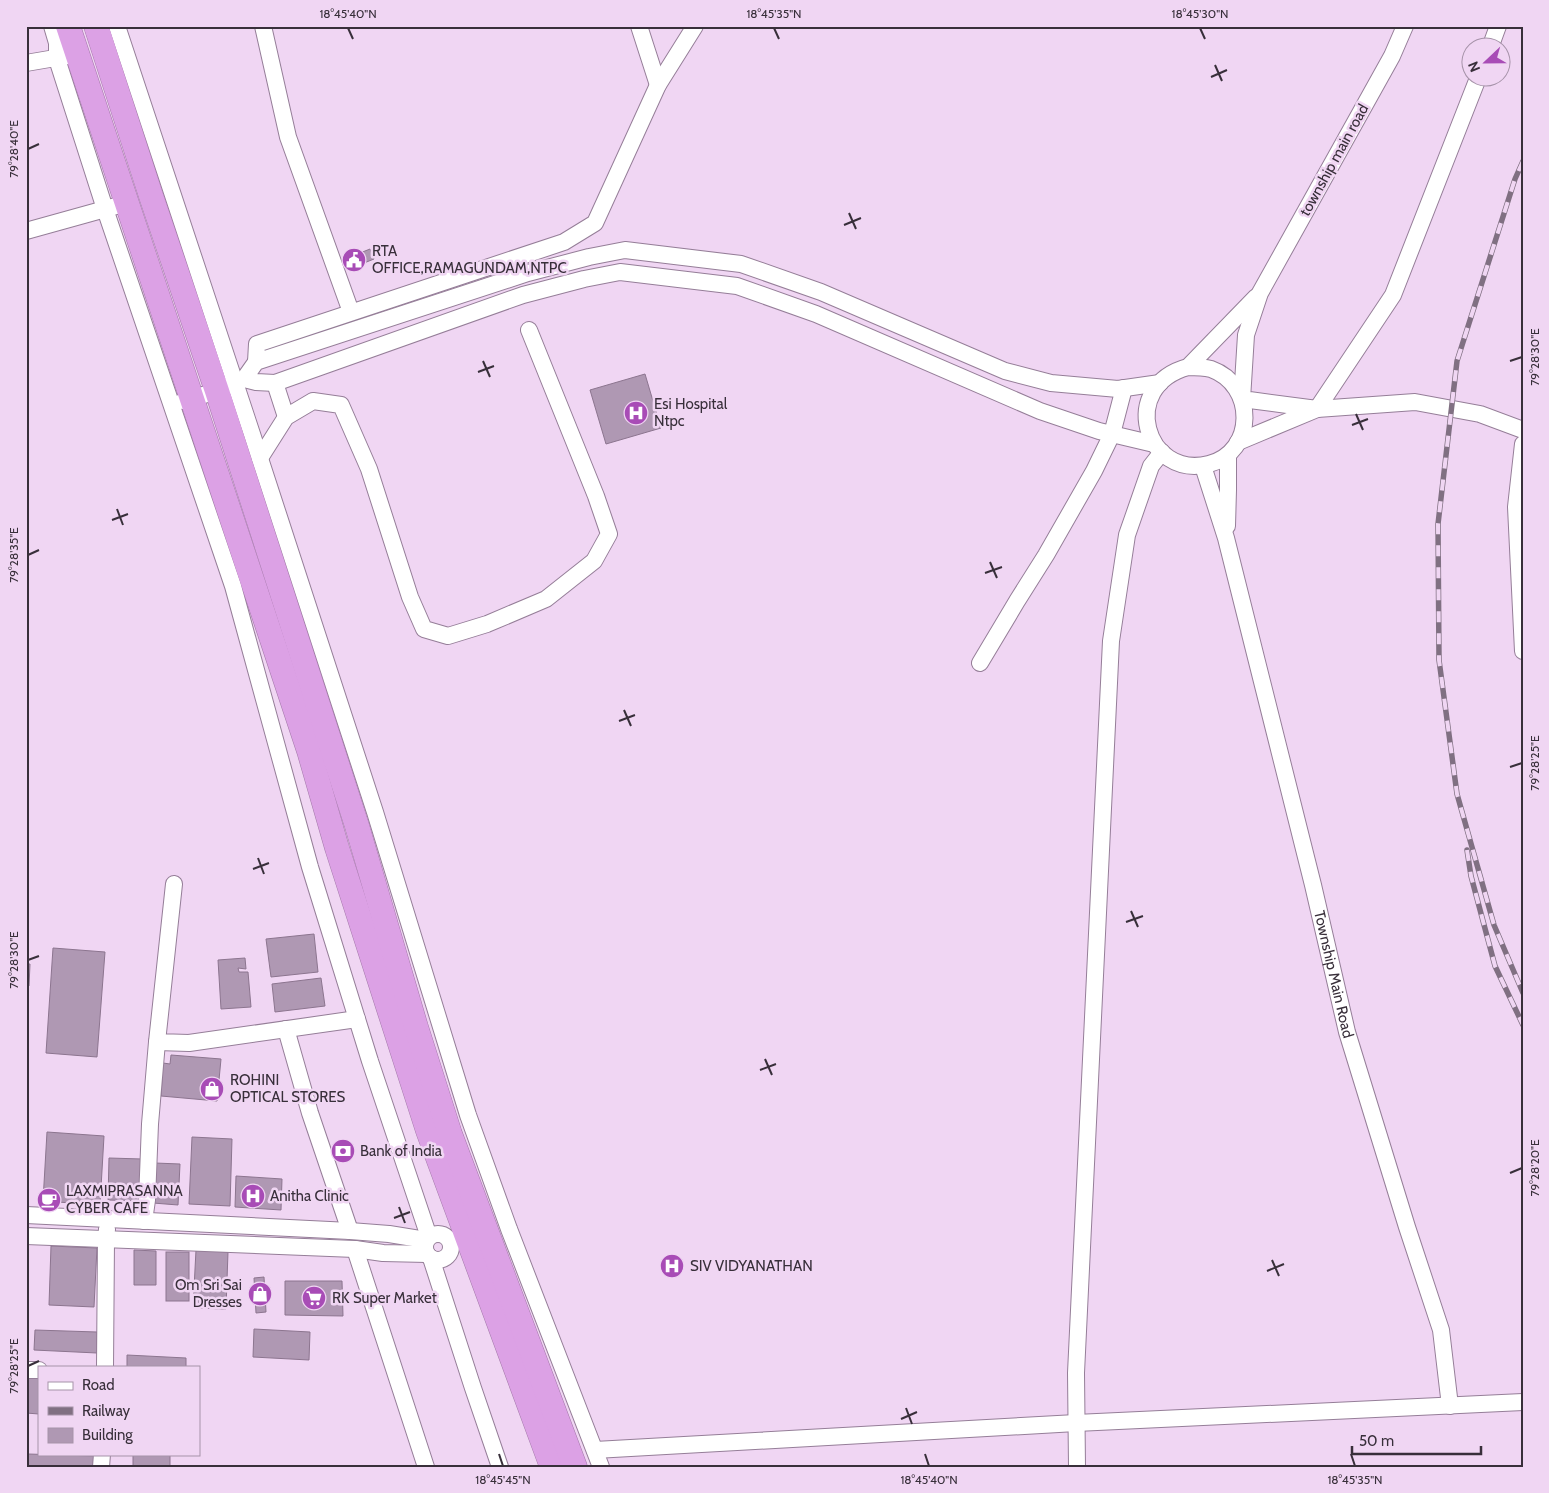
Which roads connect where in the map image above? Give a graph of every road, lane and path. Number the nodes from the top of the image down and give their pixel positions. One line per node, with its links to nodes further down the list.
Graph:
1 (52, 26): 10 (street)
2 (68, 26): 10 (highway)
3 (263, 26): 17 (street)
4 (639, 26): 12 (street)
5 (695, 26): 12 (street)
6 (1405, 26): 16 (street, township main road)
7 (1498, 26): 9 (street)
8 (107, 29): 23 (highway)
9 (1494, 38)
10 (67, 56): 11 (street); 14 (highway)
11 (26, 63)
12 (658, 85): 17 (street)
13 (1474, 88): 27 (street)
14 (116, 206): 15 (street); 26 (highway)
15 (26, 231)
16 (1260, 293): 20 (street, township main road); 25 (street, township main road)
17 (352, 312): 19 (street)
18 (529, 330): 28 (street)
19 (256, 362): 23 (street); 24 (street)
20 (1188, 367): 22 (street, township main road); 25 (street)
21 (275, 383): 23 (street); 28 (street); 30 (street)
22 (1160, 383): 24 (street); 33 (street, township main road)
23 (232, 384): 26 (street); 35 (street); 41 (highway)
24 (1124, 388): 30 (street)
25 (1242, 399): 27 (street); 31 (street, township main road)
26 (182, 402): 37 (highway)
27 (1317, 409): 29 (street); 31 (street)
28 (286, 417): 35 (street)
29 (1523, 430)
30 (1112, 434): 33 (street); 40 (street)
31 (1238, 442): 34 (street, township main road)
32 (1523, 444): 39 (street)
33 (1158, 448): 36 (street); 58 (street)
34 (1228, 454): 36 (street, township main road); 38 (street, Township Main Road)
35 (260, 458): 41 (street)
36 (1202, 466): 38 (street, Township Main Road)
37 (205, 469): 43 (street); 52 (highway)
38 (1226, 538): 57 (street, Township Main Road)
39 (1523, 651)
40 (980, 664)
41 (366, 819): 52 (highway); 52 (street)
42 (174, 884): 45 (street)
43 (357, 1019): 44 (street); 53 (street)
44 (286, 1029): 45 (street); 49 (street)
45 (157, 1042): 48 (street)
46 (26, 1215): 47 (street)
47 (108, 1219): 48 (street); 51 (street)
48 (144, 1221): 49 (street)
49 (350, 1231): 53 (street)
50 (26, 1236): 51 (street)
51 (106, 1240): 54 (street); 55 (street)
52 (480, 1240): 53 (street); 53 (street); 59 (street); 63 (highway); 64 (highway)
53 (428, 1247): 54 (street); 62 (street)
54 (355, 1249): 61 (street)
55 (105, 1366)
56 (1523, 1402): 57 (street)
57 (1450, 1406): 58 (street)
58 (1076, 1423): 59 (street); 60 (street)
59 (595, 1450): 65 (street)
60 (1077, 1459)
61 (426, 1467)
62 (500, 1467)
63 (552, 1467)
64 (575, 1467)
65 (601, 1467)

